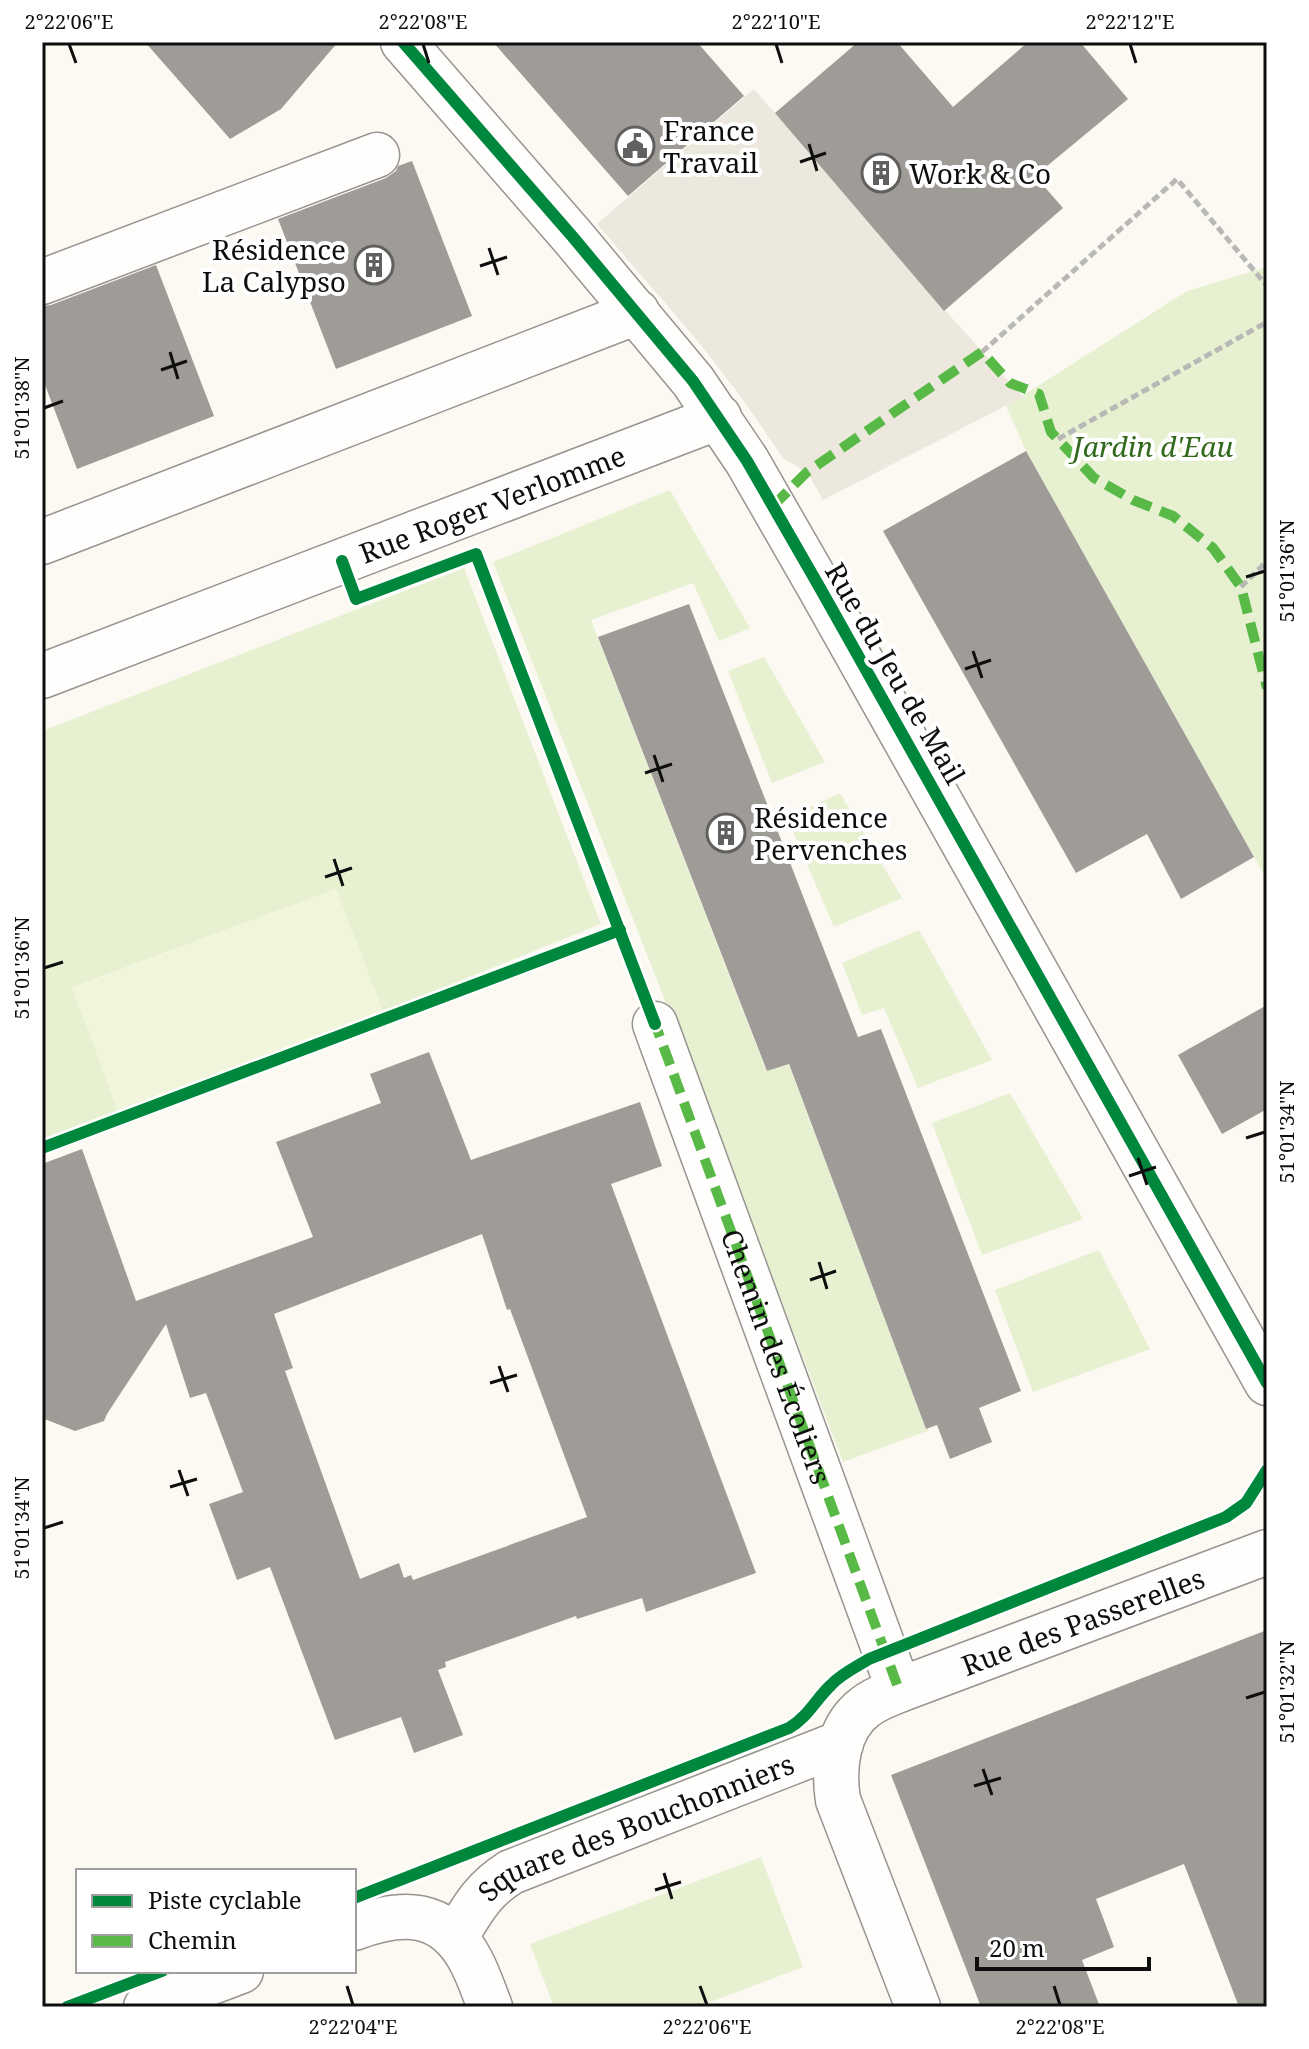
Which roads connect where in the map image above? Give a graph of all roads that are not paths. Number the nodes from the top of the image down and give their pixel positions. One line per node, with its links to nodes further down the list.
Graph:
1 (403, 42): 4 (street, Rue du Jeu de Mail)
2 (377, 155): 3 (street)
3 (42, 282)
4 (637, 312): 5 (street, Rue du Jeu de Mail); 6 (street)
5 (719, 417): 7 (street, Rue Roger Verlomme); 9 (street, Rue du Jeu de Mail)
6 (42, 542)
7 (42, 676)
8 (655, 1024): 11 (street, Chemin des Écoliers)
9 (1267, 1383)
10 (1267, 1552): 11 (street, Rue des Passerelles)
11 (899, 1690): 12 (street, Square des Bouchonniers)
12 (841, 1743): 14 (street, Square des Bouchonniers); 18 (street, Square des Bouchonniers)
13 (356, 1927): 14 (street)
14 (455, 1938): 17 (street)
15 (236, 1973): 16 (street)
16 (146, 2007)
17 (490, 2007)
18 (918, 2007)

